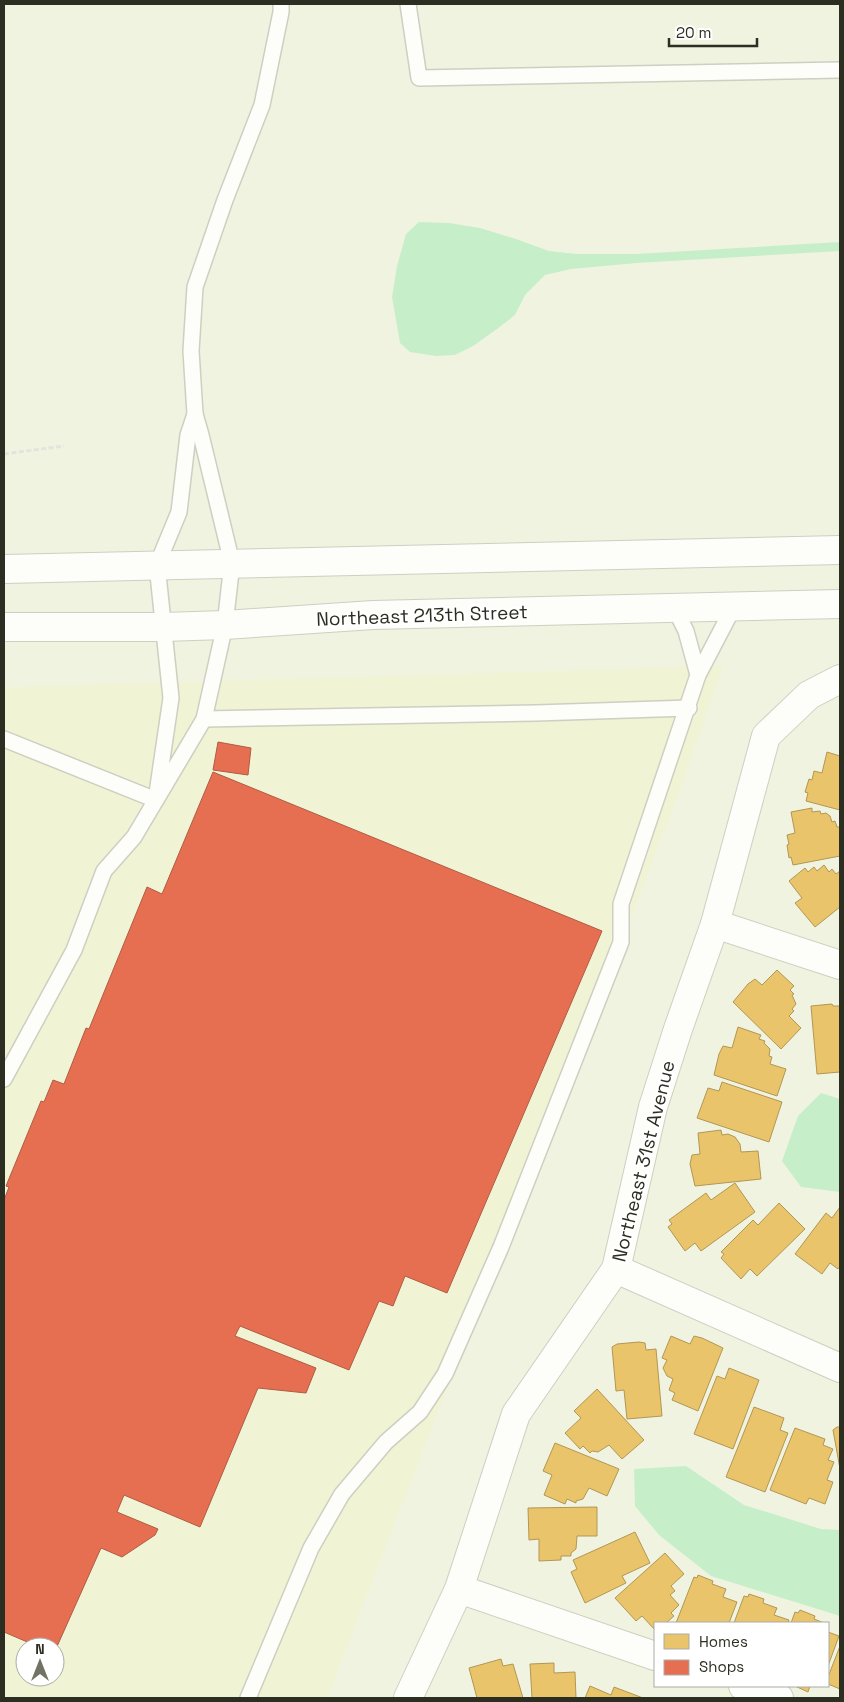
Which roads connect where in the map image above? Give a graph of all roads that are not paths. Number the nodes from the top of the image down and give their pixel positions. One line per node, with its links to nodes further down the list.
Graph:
1 (281, 4): 4 (lane)
2 (408, 4): 3 (lane)
3 (840, 70)
4 (195, 414): 6 (lane); 7 (lane)
5 (840, 550): 6 (street)
6 (232, 564): 7 (street); 12 (lane)
7 (157, 565): 8 (street); 13 (lane)
8 (4, 569)
9 (840, 604): 10 (street, Northeast 213th Street)
10 (732, 608): 11 (street, Northeast 213th Street); 15 (lane)
11 (675, 609): 12 (street, Northeast 213th Street); 15 (lane)
12 (225, 625): 13 (street, Northeast 213th Street); 18 (lane)
13 (163, 626): 14 (street, Northeast 213th Street); 20 (lane)
14 (4, 627)
15 (698, 675): 17 (lane)
16 (840, 678): 21 (street, Northeast 31st Avenue)
17 (689, 708): 18 (lane); 29 (lane)
18 (204, 719): 20 (lane)
19 (4, 739): 20 (lane)
20 (156, 800): 23 (lane)
21 (715, 924): 22 (street); 24 (street, Northeast 31st Avenue)
22 (840, 965)
23 (4, 1079)
24 (616, 1268): 25 (street); 26 (street, Northeast 31st Avenue)
25 (840, 1368)
26 (459, 1589): 27 (street); 30 (street, Northeast 31st Avenue)
27 (654, 1656)
28 (746, 1687): 31 (street)
29 (248, 1698)
30 (408, 1698)
31 (779, 1698)

